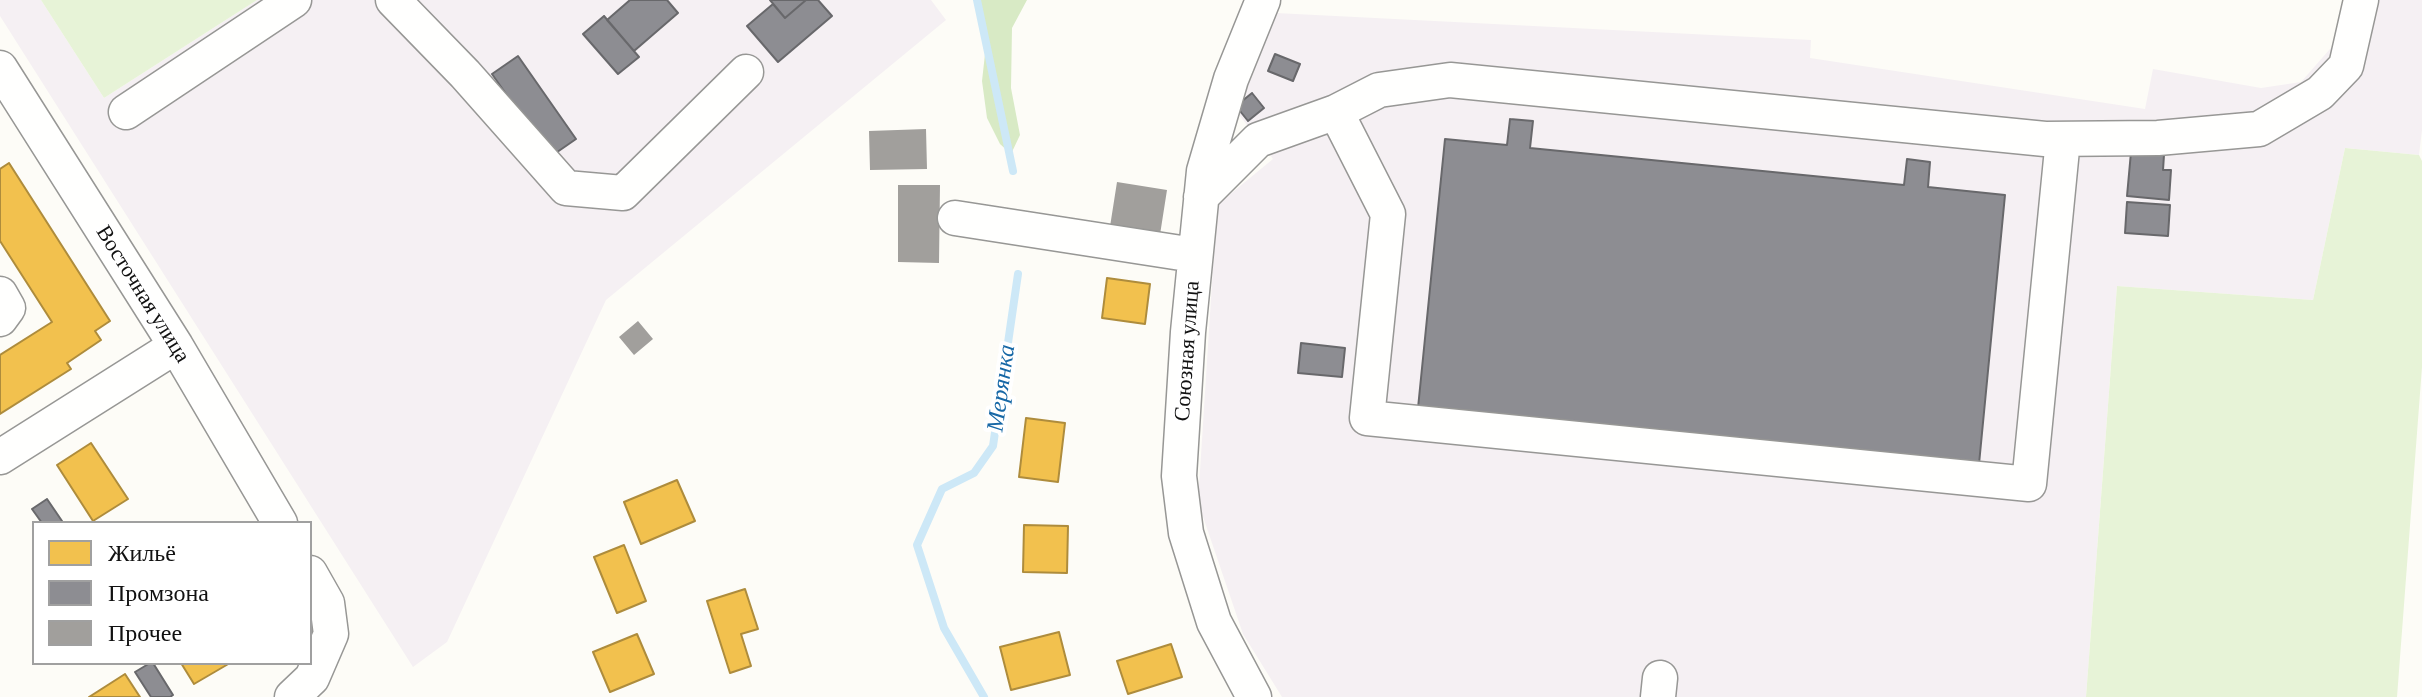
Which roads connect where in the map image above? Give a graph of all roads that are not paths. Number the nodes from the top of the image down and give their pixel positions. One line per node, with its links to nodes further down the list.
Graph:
1 (294, 0): 7 (street)
2 (393, 0): 5 (street)
3 (1263, 0): 10 (street, Союзная улица)
4 (2361, 0): 9 (street)
5 (746, 72)
6 (3, 80): 15 (street, Восточная улица)
7 (126, 112)
8 (1336, 112): 9 (street); 9 (street); 10 (street)
9 (2063, 139)
10 (1201, 197): 12 (street, Союзная улица)
11 (955, 218): 12 (street)
12 (1194, 255): 20 (street, Союзная улица)
13 (0, 294): 14 (street)
14 (0, 319)
15 (176, 346): 16 (street); 17 (street, Восточная улица)
16 (0, 457)
17 (279, 521)
18 (312, 577): 19 (street)
19 (292, 697)
20 (1254, 697)

